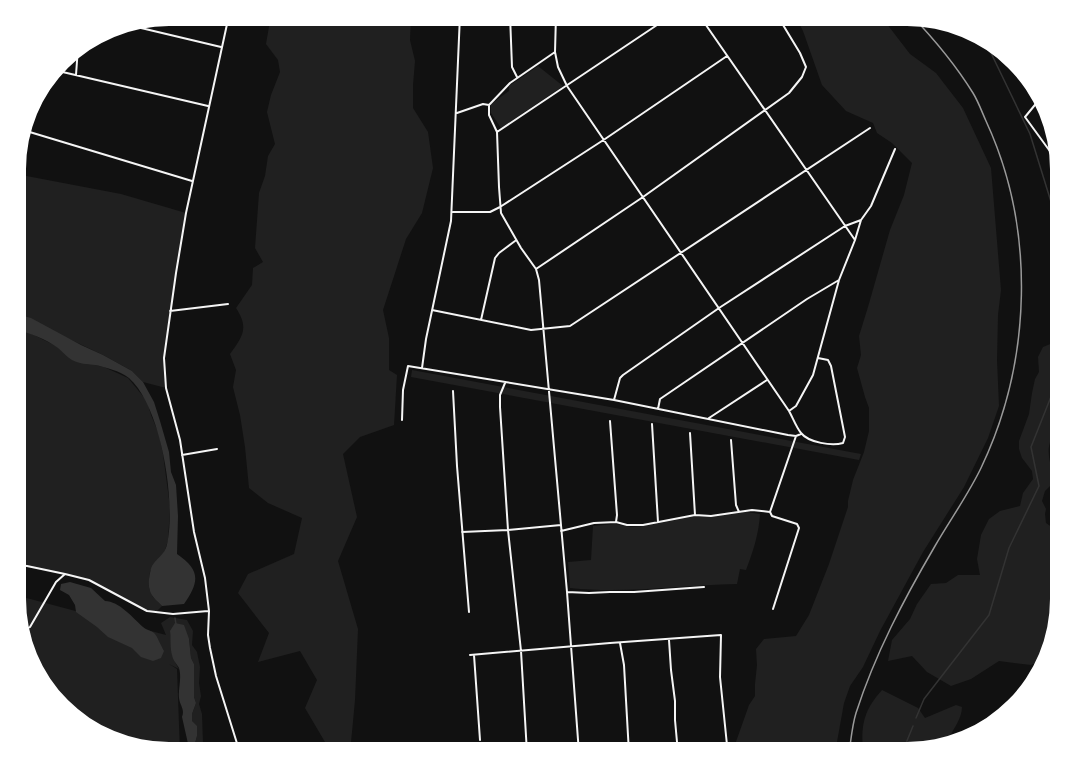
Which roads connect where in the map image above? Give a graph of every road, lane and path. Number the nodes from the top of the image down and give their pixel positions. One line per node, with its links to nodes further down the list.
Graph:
1 (226, 25): 9 (street)
2 (460, 25): 21 (street)
3 (511, 25): 15 (street)
4 (556, 26): 10 (street)
5 (652, 26): 16 (street)
6 (706, 26): 11 (street)
7 (784, 26): 20 (street)
8 (142, 28): 9 (street)
9 (221, 47): 19 (street)
10 (555, 52): 15 (street); 16 (street)
11 (727, 56): 20 (street); 25 (street)
12 (77, 59): 14 (street)
13 (63, 72): 14 (street)
14 (76, 75): 19 (street)
15 (517, 78): 17 (street)
16 (567, 86): 24 (street); 25 (street)
17 (489, 105): 21 (street); 24 (street)
18 (1035, 105): 26 (street)
19 (208, 106): 29 (street)
20 (765, 110): 28 (street); 30 (street)
21 (456, 114): 32 (street)
22 (870, 129): 28 (street)
23 (30, 132): 29 (street)
24 (497, 132): 31 (street)
25 (605, 139): 30 (street); 31 (street)
26 (1048, 148)
27 (895, 149): 33 (street)
28 (807, 170): 34 (street); 37 (street)
29 (192, 181): 43 (street)
30 (643, 197): 37 (street); 38 (street)
31 (500, 207): 32 (street); 35 (street)
32 (452, 212): 42 (street)
33 (861, 219): 34 (street); 36 (street)
34 (845, 226): 36 (street); 41 (street)
35 (516, 240): 38 (street); 44 (street)
36 (855, 240): 39 (street)
37 (681, 252): 41 (street); 45 (street)
38 (536, 269): 45 (street)
39 (839, 280): 46 (street); 47 (street)
40 (228, 304): 43 (street)
41 (719, 308): 46 (street); 53 (street)
42 (432, 310): 44 (street); 48 (street)
43 (170, 311): 65 (street)
44 (481, 320): 45 (street)
45 (543, 330): 51 (street)
46 (743, 344): 49 (street); 54 (street)
47 (818, 358): 55 (street); 61 (street)
48 (422, 368): 50 (street); 57 (street)
49 (767, 380): 55 (street); 56 (street)
50 (505, 382): 51 (street); 72 (street)
51 (548, 389): 53 (street); 71 (street)
52 (453, 391): 74 (street)
53 (614, 400): 54 (street)
54 (658, 409): 56 (street)
55 (789, 411): 61 (street)
56 (708, 419): 62 (street)
57 (402, 420)
58 (610, 421): 69 (street)
59 (652, 424): 70 (street)
60 (690, 433): 68 (street)
61 (801, 434): 62 (street)
62 (796, 436): 67 (street)
63 (731, 440): 66 (street)
64 (217, 449): 65 (street)
65 (182, 455): 80 (street)
66 (739, 512): 67 (street); 68 (street)
67 (770, 512): 79 (street)
68 (695, 514): 70 (street)
69 (616, 522): 70 (street); 73 (street)
70 (658, 522)
71 (561, 525): 72 (street); 73 (street)
72 (508, 530): 74 (street); 86 (street)
73 (561, 531): 78 (street)
74 (462, 532): 81 (street)
75 (26, 566): 76 (street)
76 (65, 574): 80 (street); 82 (street)
77 (704, 586): 78 (street)
78 (567, 592): 85 (street)
79 (773, 609)
80 (209, 611): 88 (street)
81 (469, 612)
82 (28, 628)
83 (669, 640): 84 (street); 92 (street); 93 (street)
84 (620, 643): 85 (street); 91 (street)
85 (571, 646): 86 (street); 90 (street)
86 (521, 651): 87 (street); 89 (street)
87 (480, 740)
88 (237, 742)
89 (526, 742)
90 (578, 742)
91 (628, 742)
92 (677, 742)
93 (727, 742)

